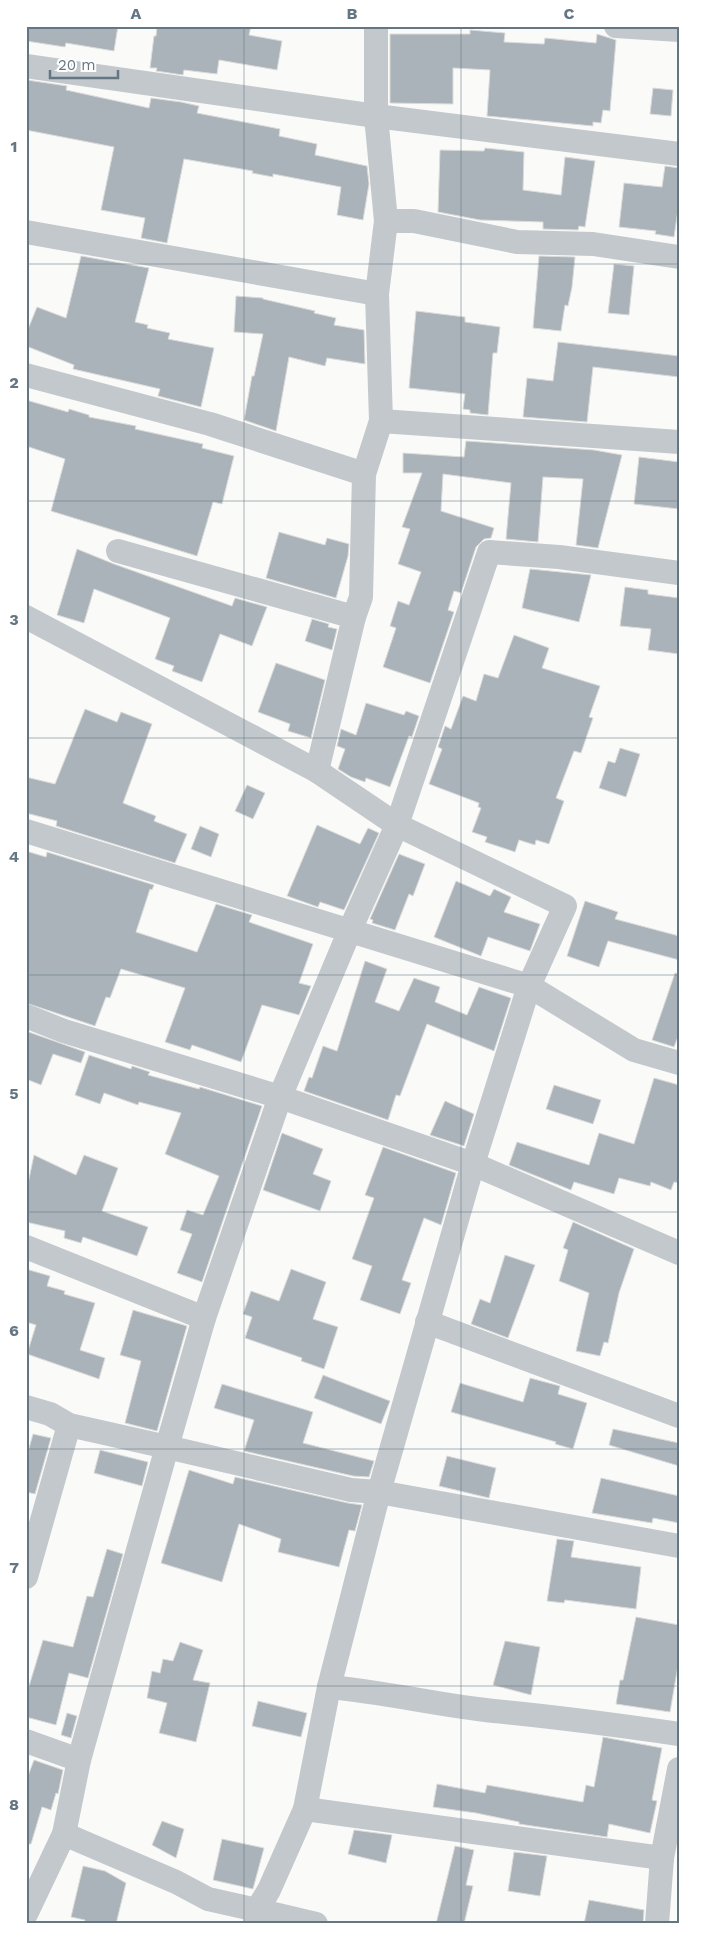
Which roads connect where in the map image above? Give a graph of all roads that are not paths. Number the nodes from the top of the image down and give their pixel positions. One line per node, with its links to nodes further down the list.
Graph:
1 (376, 26): 5 (street)
2 (616, 26): 3 (street)
3 (679, 30)
4 (26, 66): 5 (street)
5 (376, 116): 6 (street); 7 (street)
6 (679, 154)
7 (386, 221): 9 (street); 10 (street)
8 (26, 232): 10 (street)
9 (679, 257)
10 (377, 294): 12 (street)
11 (26, 375): 14 (street)
12 (381, 420): 13 (street); 14 (street)
13 (679, 442)
14 (364, 474): 18 (street)
15 (118, 551): 18 (street)
16 (679, 573): 20 (street)
17 (26, 617): 19 (street)
18 (354, 617): 19 (street)
19 (317, 771): 20 (street)
20 (397, 825): 22 (street); 23 (street)
21 (26, 832): 22 (street)
22 (350, 930): 23 (street); 26 (street)
23 (529, 986): 25 (street); 27 (street)
24 (26, 1016): 26 (street)
25 (678, 1060)
26 (280, 1098): 27 (street); 30 (street)
27 (473, 1164): 29 (street); 31 (street)
28 (26, 1247): 30 (street)
29 (679, 1253)
30 (204, 1318): 35 (street)
31 (428, 1322): 33 (street); 36 (street)
32 (26, 1407): 34 (street)
33 (679, 1416)
34 (69, 1425): 35 (street); 38 (street)
35 (167, 1447): 36 (street); 42 (street)
36 (379, 1492): 37 (street); 39 (street)
37 (679, 1546)
38 (26, 1577)
39 (329, 1687): 40 (street); 44 (street)
40 (679, 1734)
41 (26, 1741): 42 (street)
42 (79, 1760): 45 (street)
43 (679, 1769): 46 (street)
44 (304, 1809): 46 (street); 48 (street)
45 (64, 1834): 47 (street); 48 (street)
46 (662, 1858): 50 (street)
47 (26, 1914)
48 (256, 1917): 49 (street)
49 (316, 1924)
50 (657, 1924)

